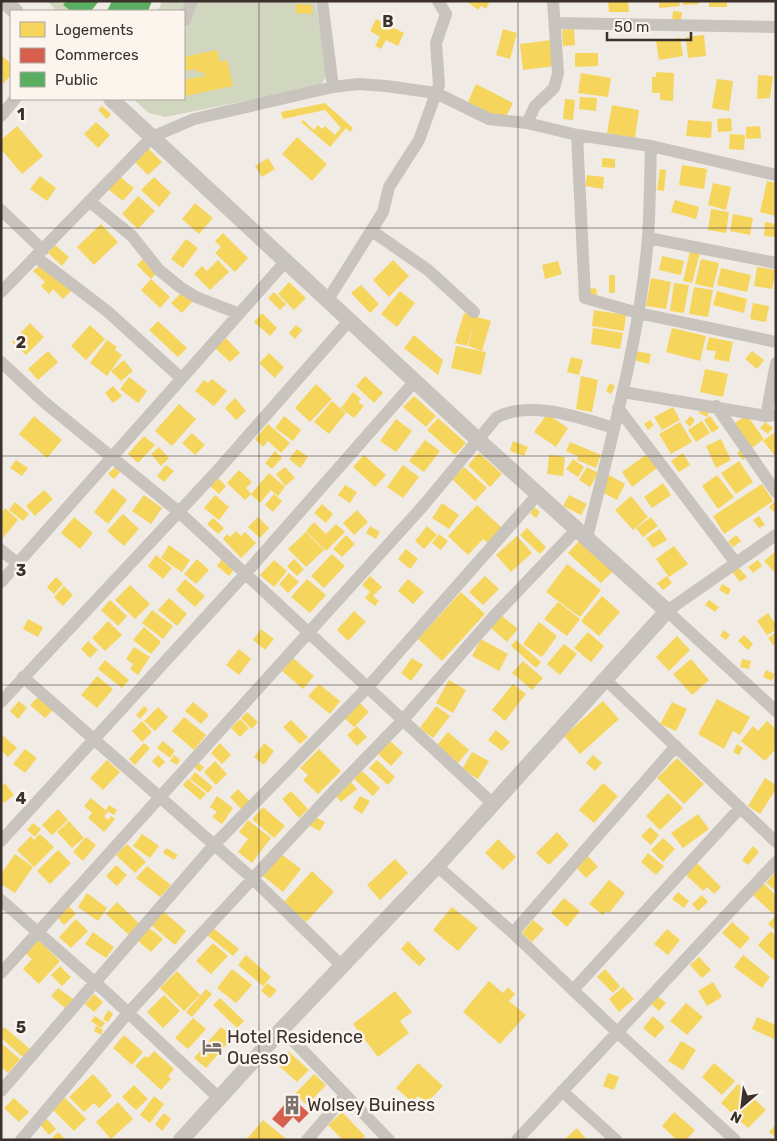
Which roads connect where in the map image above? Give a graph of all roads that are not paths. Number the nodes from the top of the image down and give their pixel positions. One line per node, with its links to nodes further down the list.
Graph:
1 (4, 1): 6 (street)
2 (192, 1): 7 (street)
3 (322, 1): 10 (street)
4 (438, 1): 11 (street)
5 (553, 1): 8 (street)
6 (14, 10)
7 (185, 18)
8 (555, 24): 9 (street); 15 (street)
9 (776, 27)
10 (333, 87): 11 (street); 17 (street)
11 (436, 93): 15 (street); 22 (street)
12 (14, 100): 14 (street)
13 (116, 100): 17 (street)
14 (1, 116)
15 (527, 124): 16 (street)
16 (577, 135): 18 (street); 31 (street)
17 (152, 136): 20 (street); 25 (street)
18 (650, 146): 19 (street); 23 (street)
19 (776, 175)
20 (88, 201): 24 (street); 30 (street)
21 (1, 210): 24 (street)
22 (372, 231): 28 (street); 29 (street)
23 (648, 238): 26 (street); 31 (street)
24 (40, 253): 27 (street); 36 (street)
25 (285, 262): 28 (street); 30 (street)
26 (776, 263)
27 (1, 292)
28 (327, 301): 32 (street)
29 (474, 312)
30 (237, 313): 36 (street)
31 (638, 313): 33 (street); 38 (street)
32 (350, 321): 37 (street); 47 (street)
33 (776, 342)
34 (1, 362): 44 (street)
35 (776, 363): 41 (street)
36 (181, 378): 44 (street)
37 (415, 381): 43 (street); 53 (street)
38 (622, 392): 39 (street); 40 (street)
39 (716, 406): 41 (street); 45 (street)
40 (618, 408): 42 (street); 52 (street)
41 (771, 416)
42 (614, 428): 43 (street); 48 (street)
43 (477, 439): 46 (street); 56 (street)
44 (111, 457): 47 (street); 51 (street)
45 (776, 492)
46 (539, 494): 48 (street); 59 (street)
47 (179, 512): 53 (street); 57 (street)
48 (582, 533): 55 (street); 62 (street)
49 (774, 539): 52 (street)
50 (1, 550): 51 (street)
51 (17, 563): 54 (street)
52 (736, 563): 55 (street)
53 (246, 573): 56 (street); 63 (street)
54 (1, 582)
55 (667, 612): 58 (street); 61 (street)
56 (309, 630): 59 (street); 65 (street)
57 (23, 677): 60 (street); 63 (street)
58 (604, 679): 64 (street); 66 (street)
59 (367, 688): 62 (street); 70 (street)
60 (1, 702)
61 (776, 711)
62 (402, 721): 66 (street); 73 (street)
63 (94, 739): 65 (street); 68 (street)
64 (676, 746): 67 (street); 76 (street)
65 (160, 799): 70 (street); 75 (street)
66 (492, 803): 72 (street)
67 (740, 808): 69 (street); 80 (street)
68 (1, 841)
69 (776, 842)
70 (214, 846): 73 (street); 79 (street)
71 (776, 862): 83 (street)
72 (437, 866): 76 (street); 77 (street)
73 (252, 878): 77 (street); 81 (street)
74 (1, 900): 75 (street)
75 (36, 933): 78 (street); 79 (street)
76 (514, 933): 80 (street)
77 (343, 968): 82 (street)
78 (1, 972)
79 (95, 982): 81 (street); 84 (street)
80 (573, 990): 83 (street)
81 (128, 1013): 87 (street); 88 (street)
82 (282, 1029): 86 (street); 87 (street)
83 (616, 1031): 85 (street); 94 (street)
84 (1, 1091)
85 (562, 1091): 92 (street); 93 (street)
86 (345, 1096): 90 (street); 91 (street)
87 (218, 1097): 89 (street)
88 (22, 1140)
89 (181, 1140)
90 (307, 1140)
91 (389, 1140)
92 (517, 1140)
93 (616, 1140)
94 (734, 1140)

